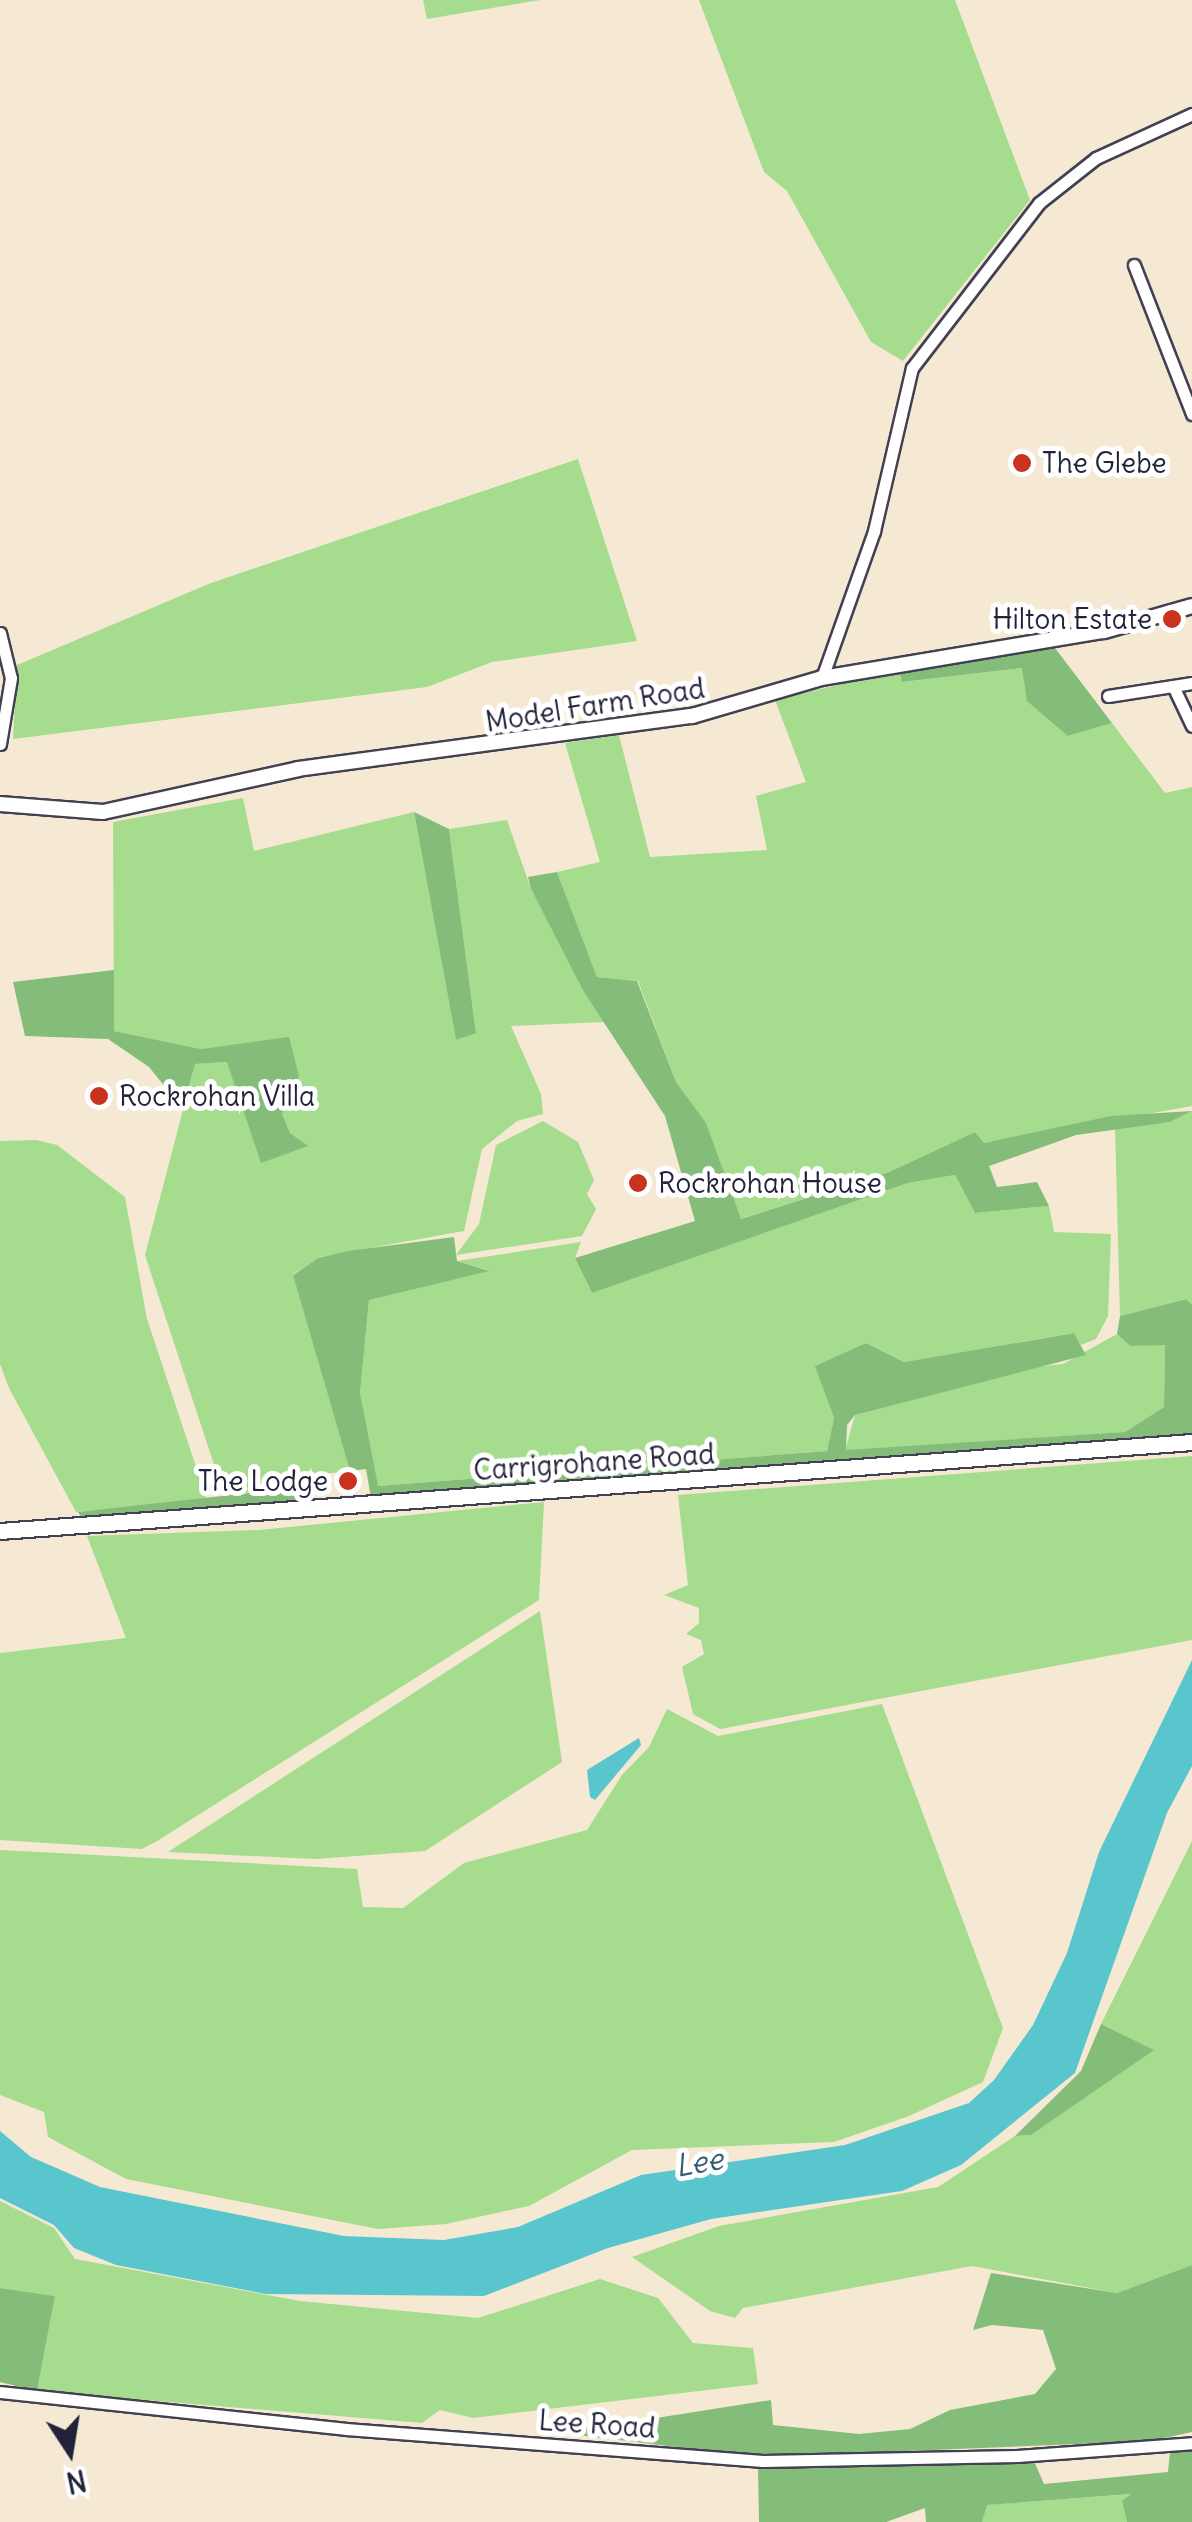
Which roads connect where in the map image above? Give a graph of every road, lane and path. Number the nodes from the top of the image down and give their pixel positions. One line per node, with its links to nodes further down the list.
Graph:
1 (1192, 114): 8 (street)
2 (1134, 265): 4 (street)
3 (1192, 366): 4 (street)
4 (1176, 372): 5 (street)
5 (1192, 414)
6 (1192, 606): 8 (main road, Model Farm Road)
7 (0, 633): 13 (street)
8 (822, 678): 14 (main road, Model Farm Road)
9 (1192, 683): 10 (street)
10 (1173, 686): 11 (street); 12 (street)
11 (1108, 696)
12 (1192, 726)
13 (0, 744)
14 (0, 804)
15 (1192, 1442): 16 (highway, Carrigrohane Road)
16 (0, 1531)
17 (0, 2392): 18 (street, Lee Road)
18 (1192, 2443)

